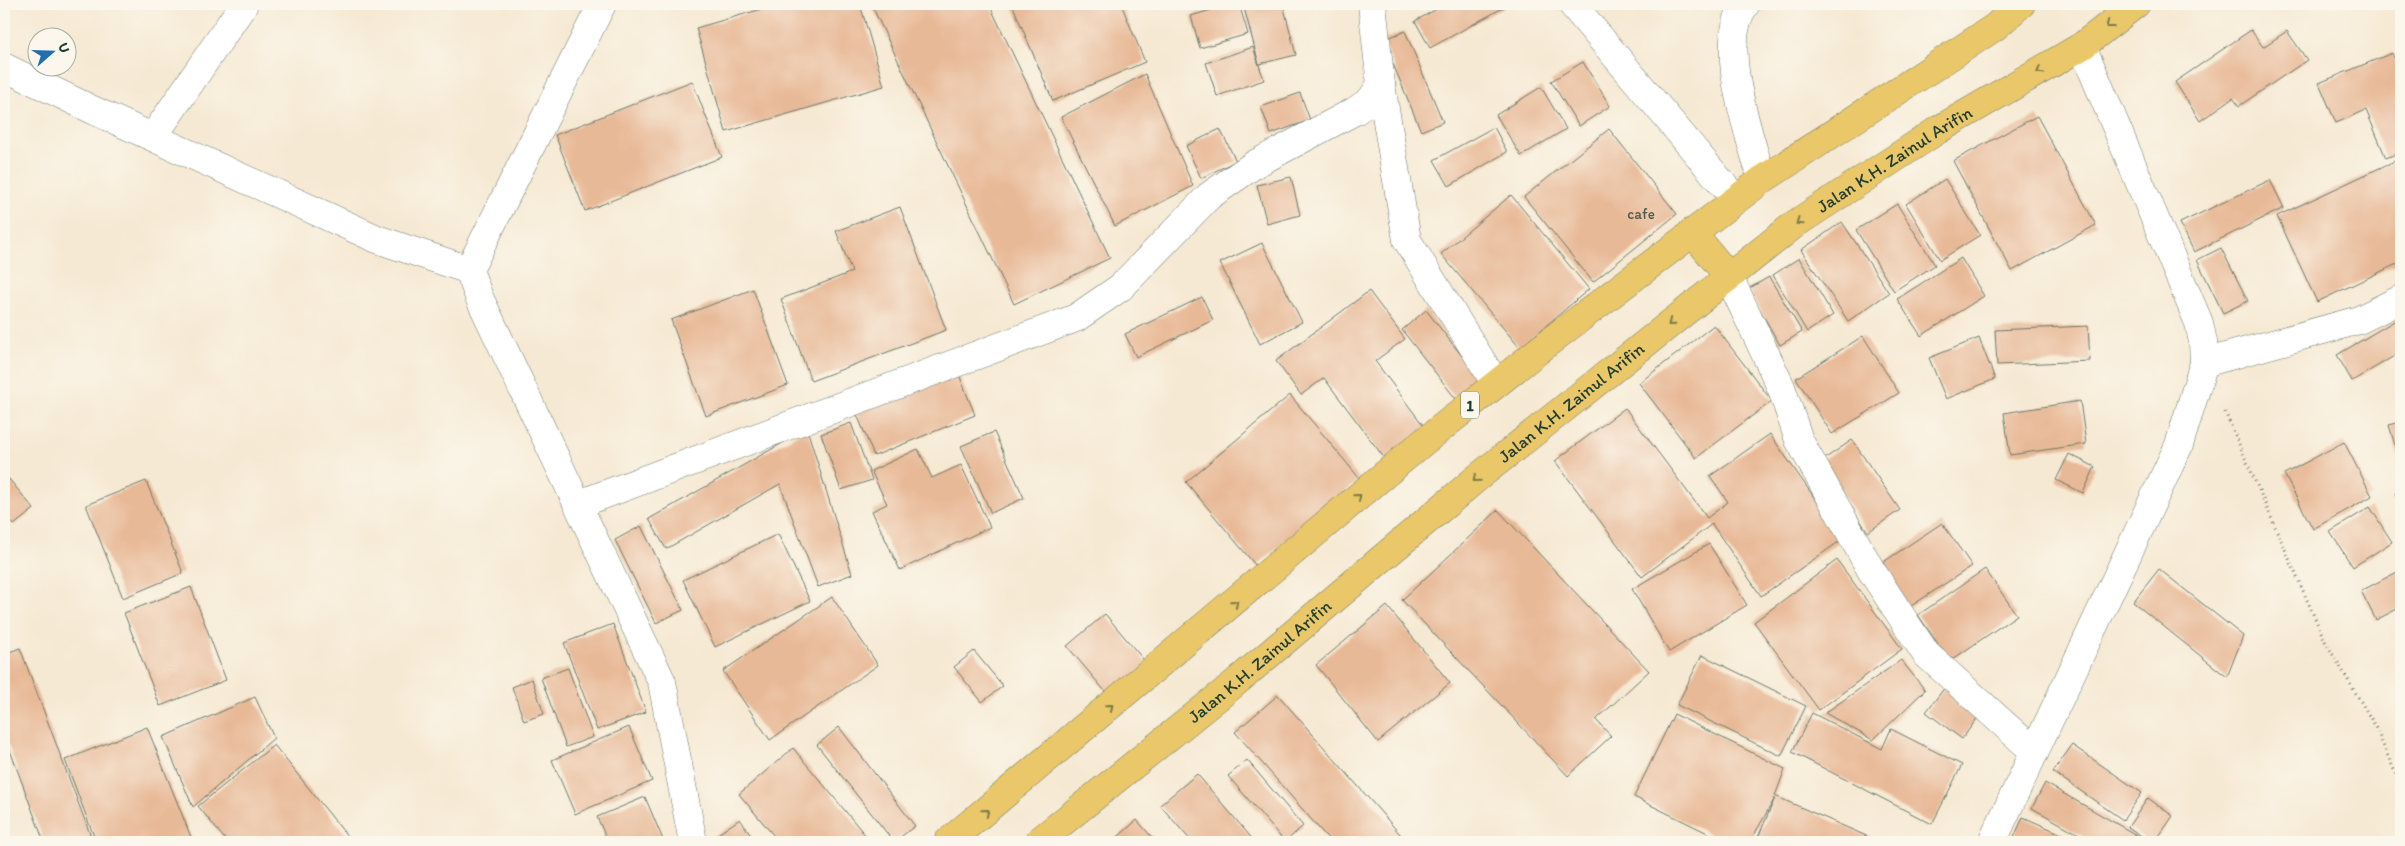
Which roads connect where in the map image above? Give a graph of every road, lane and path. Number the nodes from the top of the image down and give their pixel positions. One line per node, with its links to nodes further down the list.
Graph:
1 (244, 4): 11 (street)
2 (602, 4): 15 (street)
3 (1372, 4): 10 (street)
4 (1572, 4): 13 (street)
5 (1746, 4): 12 (street)
6 (2021, 4): 12 (highway, 1)
7 (2136, 4): 8 (highway, Jalan K.H. Zainul Arifin, one-way to 8)
8 (2082, 46): 16 (highway, Jalan K.H. Zainul Arifin, one-way to 16); 18 (street)
9 (4, 67): 11 (street)
10 (1380, 85): 19 (street); 20 (street)
11 (153, 137): 15 (street)
12 (1762, 180): 13 (highway, 1)
13 (1736, 200): 14 (highway, 1)
14 (1692, 232): 16 (highway); 19 (highway, 1)
15 (469, 270): 20 (street)
16 (1728, 277): 21 (street); 25 (highway, Jalan K.H. Zainul Arifin, one-way to 25)
17 (2401, 299): 18 (street)
18 (2204, 363): 21 (street); 22 (path)
19 (1496, 384): 24 (highway, 1, one-way to 19)
20 (579, 504): 23 (street)
21 (2034, 752): 26 (street)
22 (2401, 786)
23 (693, 842)
24 (948, 842)
25 (1038, 842)
26 (1992, 842)

